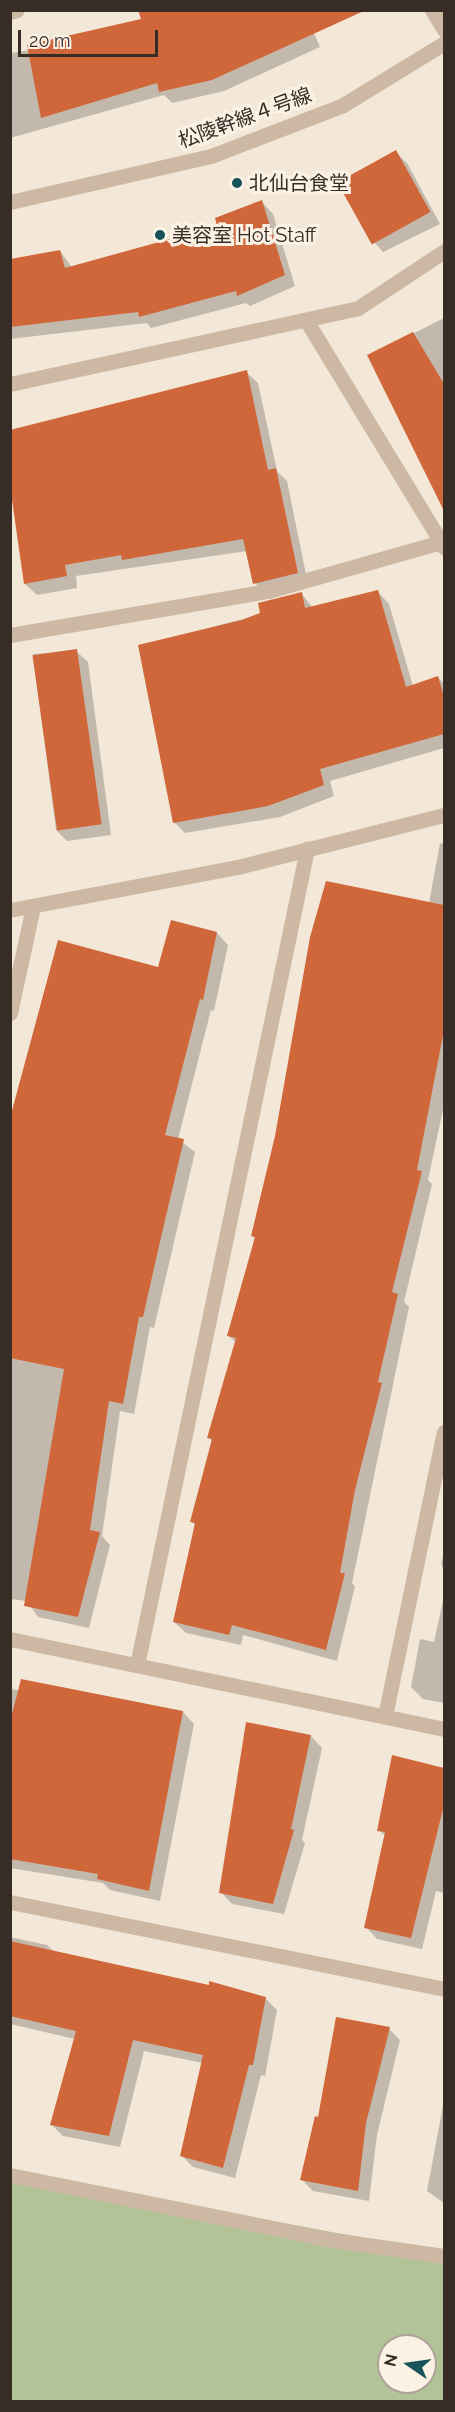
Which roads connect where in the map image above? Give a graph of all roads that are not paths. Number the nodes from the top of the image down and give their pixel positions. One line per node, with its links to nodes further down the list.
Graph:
1 (17, 10): 3 (street)
2 (432, 10): 4 (street)
3 (10, 12)
4 (444, 30)
5 (444, 43): 6 (street, 松陵幹線４号線)
6 (10, 202)
7 (444, 251): 8 (street)
8 (306, 320): 9 (street); 10 (street)
9 (10, 384)
10 (443, 544): 11 (street)
11 (10, 635)
12 (444, 815): 13 (street)
13 (307, 849): 14 (street); 19 (street)
14 (33, 907): 15 (street); 16 (street)
15 (10, 910)
16 (10, 1013)
17 (444, 1432): 20 (street)
18 (10, 1639): 19 (street)
19 (137, 1665): 20 (street)
20 (385, 1716): 21 (street)
21 (444, 1729)
22 (10, 1902): 23 (street)
23 (444, 1989)
24 (10, 2175): 25 (street)
25 (444, 2256)

